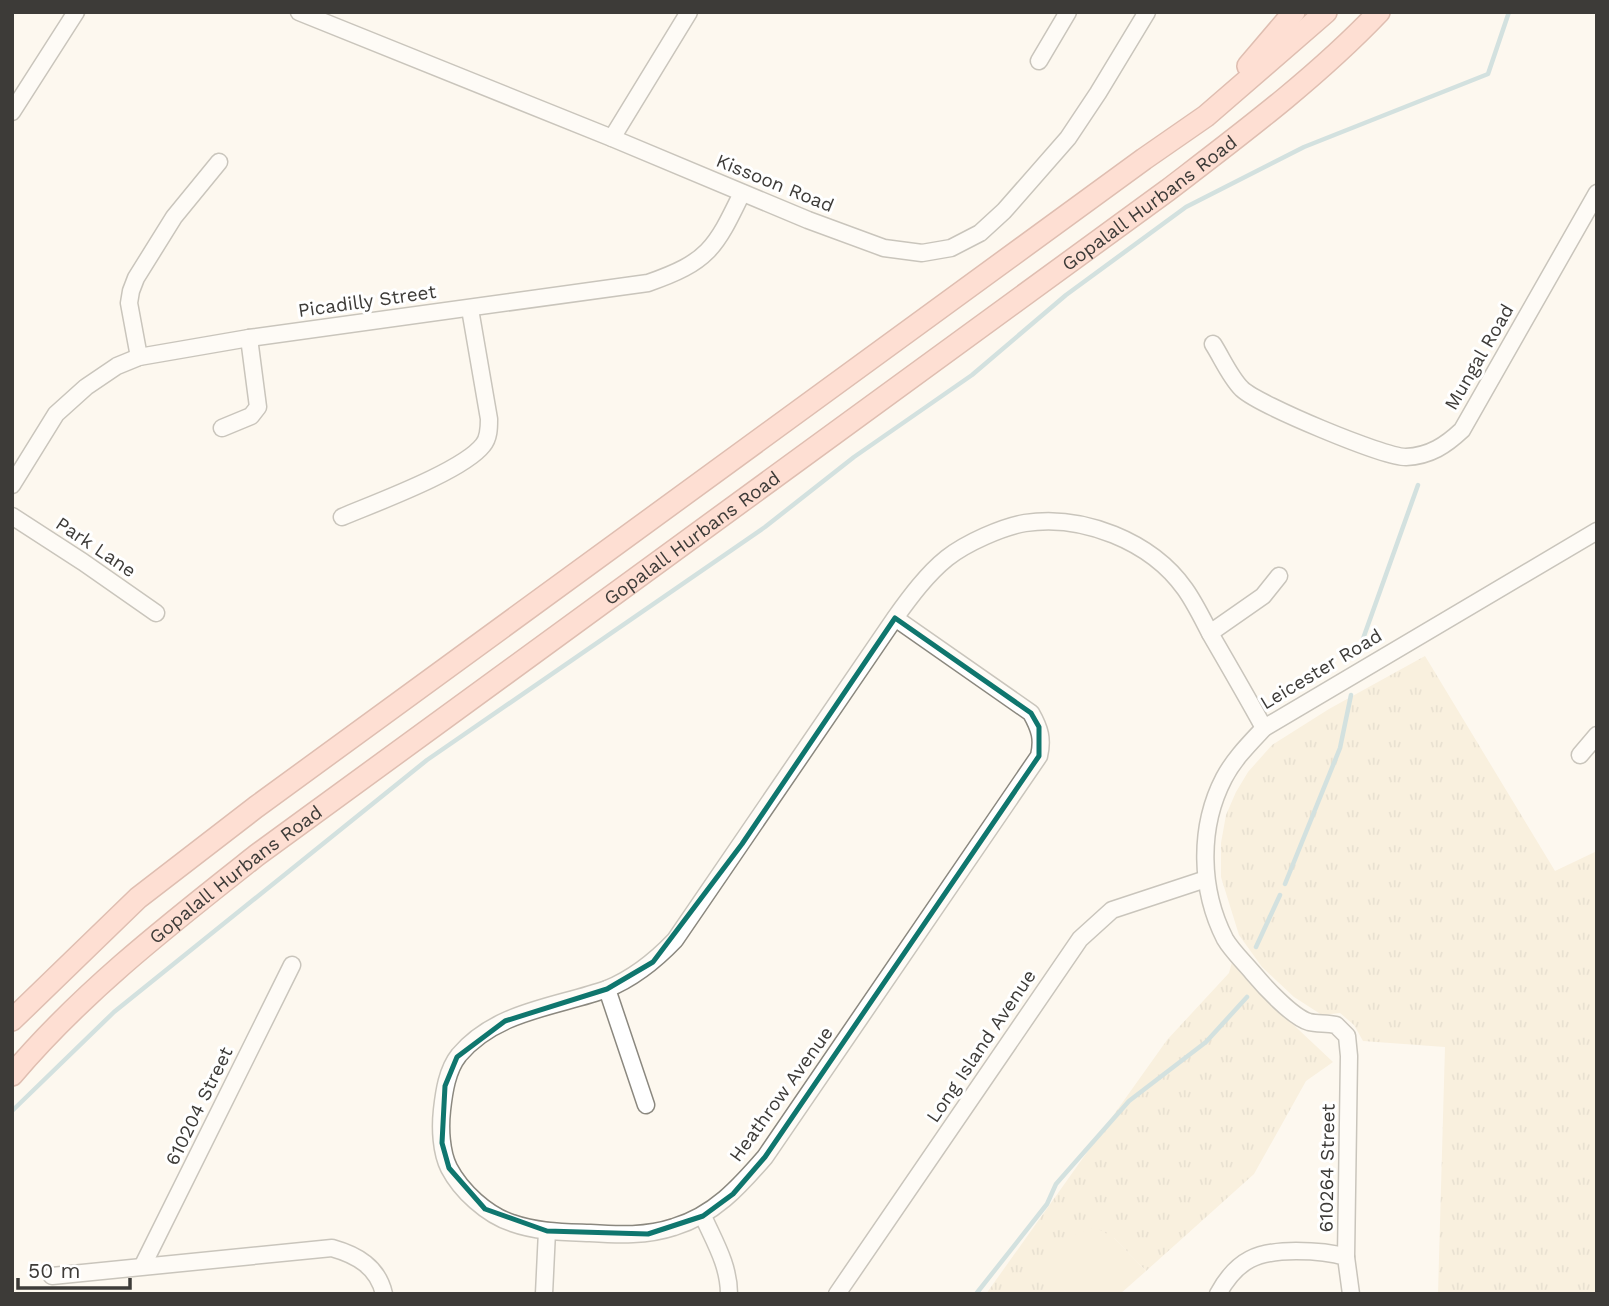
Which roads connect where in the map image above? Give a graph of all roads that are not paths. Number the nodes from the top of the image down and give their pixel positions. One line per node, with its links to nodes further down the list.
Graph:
1 (76, 12): 11 (street)
2 (299, 12): 9 (street, Kissoon Road)
3 (689, 12): 13 (street)
4 (1068, 12): 10 (street)
5 (1147, 12): 15 (street, Kissoon Road)
6 (1294, 12): 12 (main road)
7 (1326, 12): 12 (main road, Gopalall Hurbans Road)
8 (1379, 12): 37 (main road, Gopalall Hurbans Road)
9 (324, 17): 13 (street, Kissoon Road)
10 (1039, 61)
11 (12, 112)
12 (1206, 116): 36 (main road, Gopalall Hurbans Road)
13 (612, 138): 15 (street, Kissoon Road)
14 (219, 162): 20 (street)
15 (742, 192): 17 (street, Picadilly Street)
16 (1597, 193): 19 (street, Mungal Road)
17 (470, 309): 18 (street, Picadilly Street); 24 (street)
18 (249, 338): 20 (street, Picadilly Street); 21 (street)
19 (1213, 344)
20 (139, 358): 22 (street, Picadilly Street)
21 (222, 428)
22 (12, 485)
23 (12, 516): 27 (street, Park Lane)
24 (342, 517)
25 (1595, 536): 30 (street, Leicester Road)
26 (1279, 576): 29 (street)
27 (156, 613)
28 (895, 618): 29 (street, Heathrow Avenue); 35 (street, Heathrow Avenue); 40 (street, Heathrow Avenue)
29 (1210, 633): 30 (street, Heathrow Avenue)
30 (1264, 728): 33 (street, Leicester Road)
31 (1597, 735): 32 (street)
32 (1580, 755)
33 (1206, 879): 38 (street, Leicester Road); 48 (street, Long Island Avenue)
34 (292, 965): 43 (street, 610204 Street)
35 (607, 989): 39 (street); 41 (street, Heathrow Avenue)
36 (12, 1020)
37 (12, 1075)
38 (1349, 1080): 42 (street, 610264 Street)
39 (646, 1105)
40 (703, 1216): 41 (street, Heathrow Avenue); 47 (street)
41 (547, 1231): 46 (street)
42 (1346, 1257): 49 (street); 50 (street, 610264 Street)
43 (143, 1265): 44 (street); 45 (street)
44 (52, 1276)
45 (384, 1294)
46 (544, 1294)
47 (729, 1294)
48 (837, 1294)
49 (1218, 1294)
50 (1350, 1294)

